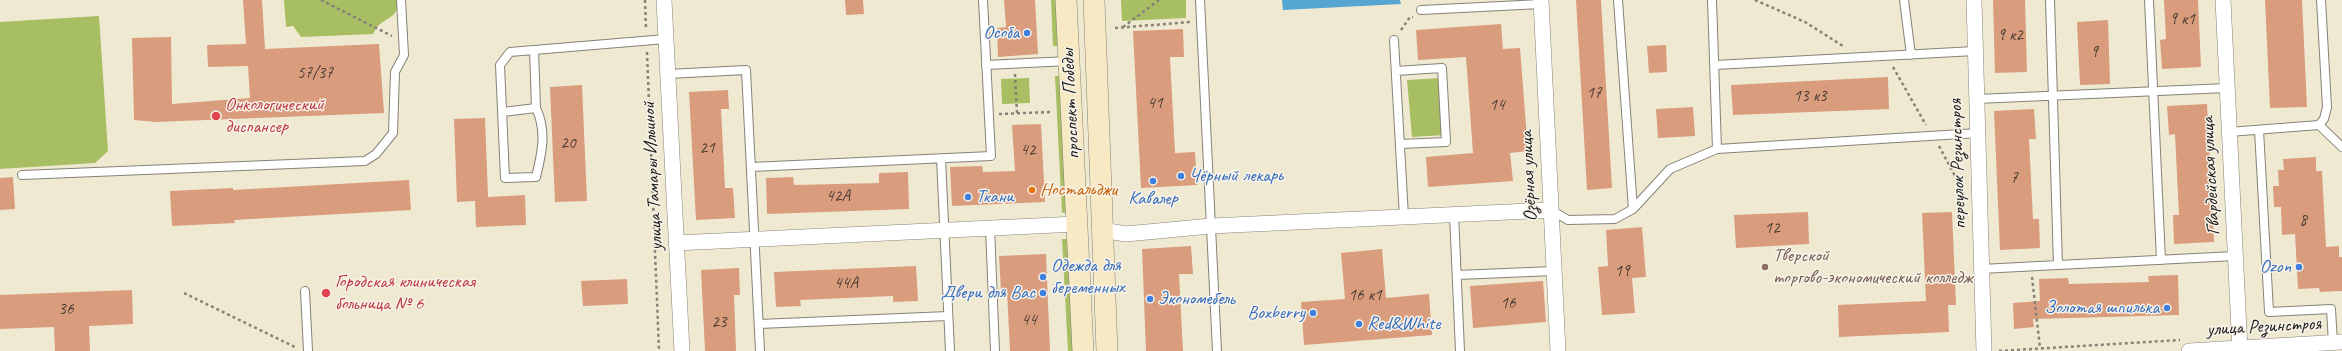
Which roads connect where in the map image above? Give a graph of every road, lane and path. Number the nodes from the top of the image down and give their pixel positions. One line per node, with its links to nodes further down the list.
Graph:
1 (321, 0): 27 (path)
2 (401, 0): 27 (lane)
3 (645, 0): 26 (path)
4 (664, 0): 24 (street, улица Тамары Ильиной)
5 (983, 0): 34 (lane)
6 (1066, 0): 32 (main road, проспект Победы)
7 (1094, 0): 64 (main road, проспект Победы)
8 (1159, 0): 23 (path)
9 (1200, 0): 21 (lane)
10 (1618, 0): 57 (lane)
11 (1712, 0): 35 (lane)
12 (1755, 0): 31 (path)
13 (1904, 0): 30 (lane)
14 (1974, 0): 29 (street, переулок Резинстроя)
15 (2050, 0): 40 (lane)
16 (2149, 0): 39 (lane)
17 (2223, 0): 38 (street, Гвардейская улица)
18 (2321, 0): 47 (lane)
19 (1541, 2): 20 (lane); 58 (street, Озёрная улица)
20 (1421, 10)
21 (1201, 21): 23 (path); 62 (lane)
22 (1115, 28): 23 (path)
23 (1123, 28)
24 (666, 39): 26 (lane); 37 (street, улица Тамары Ильиной)
25 (1394, 40): 36 (lane)
26 (646, 41): 28 (lane); 85 (path)
27 (403, 42): 56 (lane)
28 (534, 50): 42 (lane); 43 (lane)
29 (1975, 51): 30 (lane); 41 (street, переулок Резинстроя)
30 (1911, 55): 31 (lane)
31 (1860, 57): 35 (lane)
32 (1069, 61): 33 (lane); 61 (main road, проспект Победы)
33 (1015, 64): 34 (lane); 45 (path)
34 (986, 65): 46 (lane)
35 (1715, 65): 53 (lane)
36 (1396, 71): 51 (lane); 51 (lane)
37 (668, 74): 55 (lane); 67 (street, улица Тамары Ильиной)
38 (2227, 88): 39 (lane); 49 (street, Гвардейская улица)
39 (2153, 91): 40 (lane); 69 (lane)
40 (2052, 96): 41 (lane); 71 (lane)
41 (1977, 99): 50 (street, переулок Резинстроя)
42 (536, 108): 43 (lane); 43 (lane)
43 (503, 112)
44 (1052, 112): 45 (path)
45 (1018, 113): 46 (path)
46 (989, 115): 54 (lane)
47 (2319, 125): 48 (lane); 52 (lane)
48 (2259, 130): 49 (lane); 79 (lane)
49 (2229, 132): 68 (street, Гвардейская улица)
50 (1978, 133): 53 (lane); 72 (street, переулок Резинстроя)
51 (1400, 144): 60 (lane)
52 (2342, 147)
53 (1717, 148): 57 (lane)
54 (941, 158): 55 (lane); 65 (lane)
55 (751, 168): 66 (lane)
56 (22, 175)
57 (1633, 209): 58 (lane)
58 (1551, 210): 59 (street); 73 (street, Озёрная улица)
59 (1454, 214): 60 (street); 74 (lane)
60 (1404, 217): 62 (street)
61 (1077, 224): 63 (street); 90 (main road, проспект Победы)
62 (1211, 226): 64 (street); 92 (lane)
63 (990, 228): 65 (street); 89 (lane)
64 (1102, 230): 91 (main road, проспект Победы)
65 (944, 231): 66 (street); 77 (lane)
66 (755, 240): 67 (street); 78 (lane)
67 (676, 243): 86 (street, улица Тамары Ильиной)
68 (2235, 256): 69 (lane); 82 (street, Гвардейская улица)
69 (2161, 260): 71 (lane)
70 (2031, 265): 71 (lane); 72 (lane); 81 (path)
71 (2058, 265)
72 (1981, 269): 95 (street, переулок Резинстроя)
73 (1554, 271): 74 (lane); 94 (street, Озёрная улица)
74 (1457, 275): 93 (lane)
75 (305, 291): 84 (lane)
76 (184, 294): 83 (path)
77 (948, 316): 78 (lane); 88 (lane)
78 (759, 324): 87 (lane)
79 (2337, 343): 82 (street, улица Резинстроя)
80 (2186, 345): 81 (path); 82 (street, улица Резинстроя)
81 (2040, 348): 96 (path)
82 (2240, 350)
83 (303, 351)
84 (308, 351)
85 (659, 351)
86 (682, 351)
87 (760, 351)
88 (950, 351)
89 (996, 351)
90 (1083, 351)
91 (1107, 351)
92 (1217, 351)
93 (1460, 351)
94 (1558, 351)
95 (1984, 351)
96 (1997, 351)

